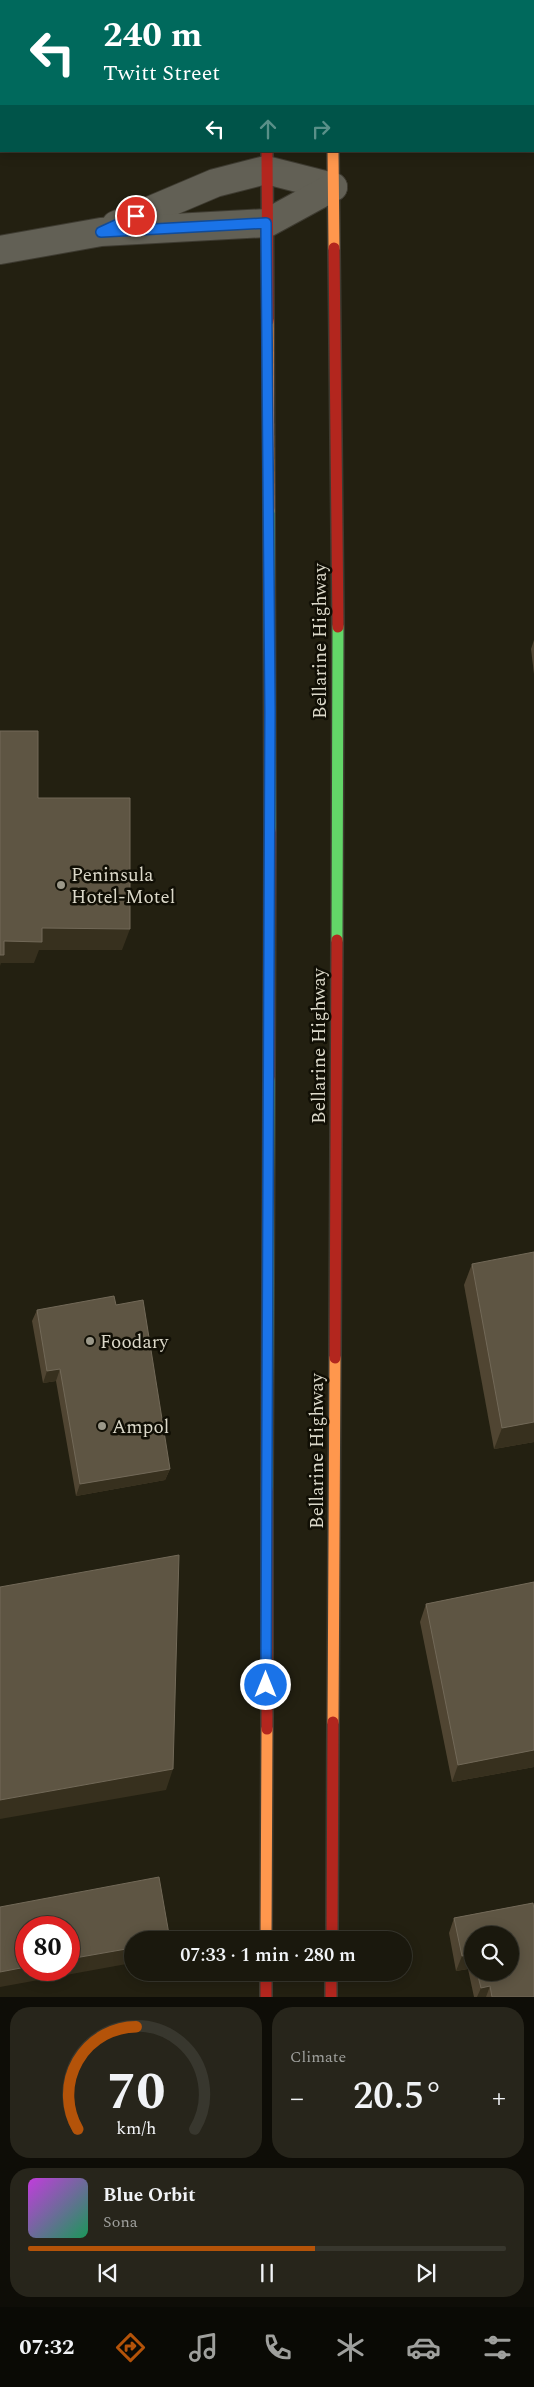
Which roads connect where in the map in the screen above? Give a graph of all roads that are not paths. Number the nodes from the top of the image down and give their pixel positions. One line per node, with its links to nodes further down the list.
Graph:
1 (333, 152): 3 (highway, Bellarine Highway)
2 (266, 160): 3 (street); 4 (highway); 5 (street)
3 (333, 187): 4 (street); 8 (highway, Bellarine Highway)
4 (266, 223): 5 (street); 7 (highway)
5 (101, 232): 6 (street)
6 (0, 250)
7 (266, 1931)
8 (332, 1931)
9 (266, 1981): 11 (highway)
10 (331, 1981): 12 (highway)
11 (266, 1997)
12 (331, 1997)

